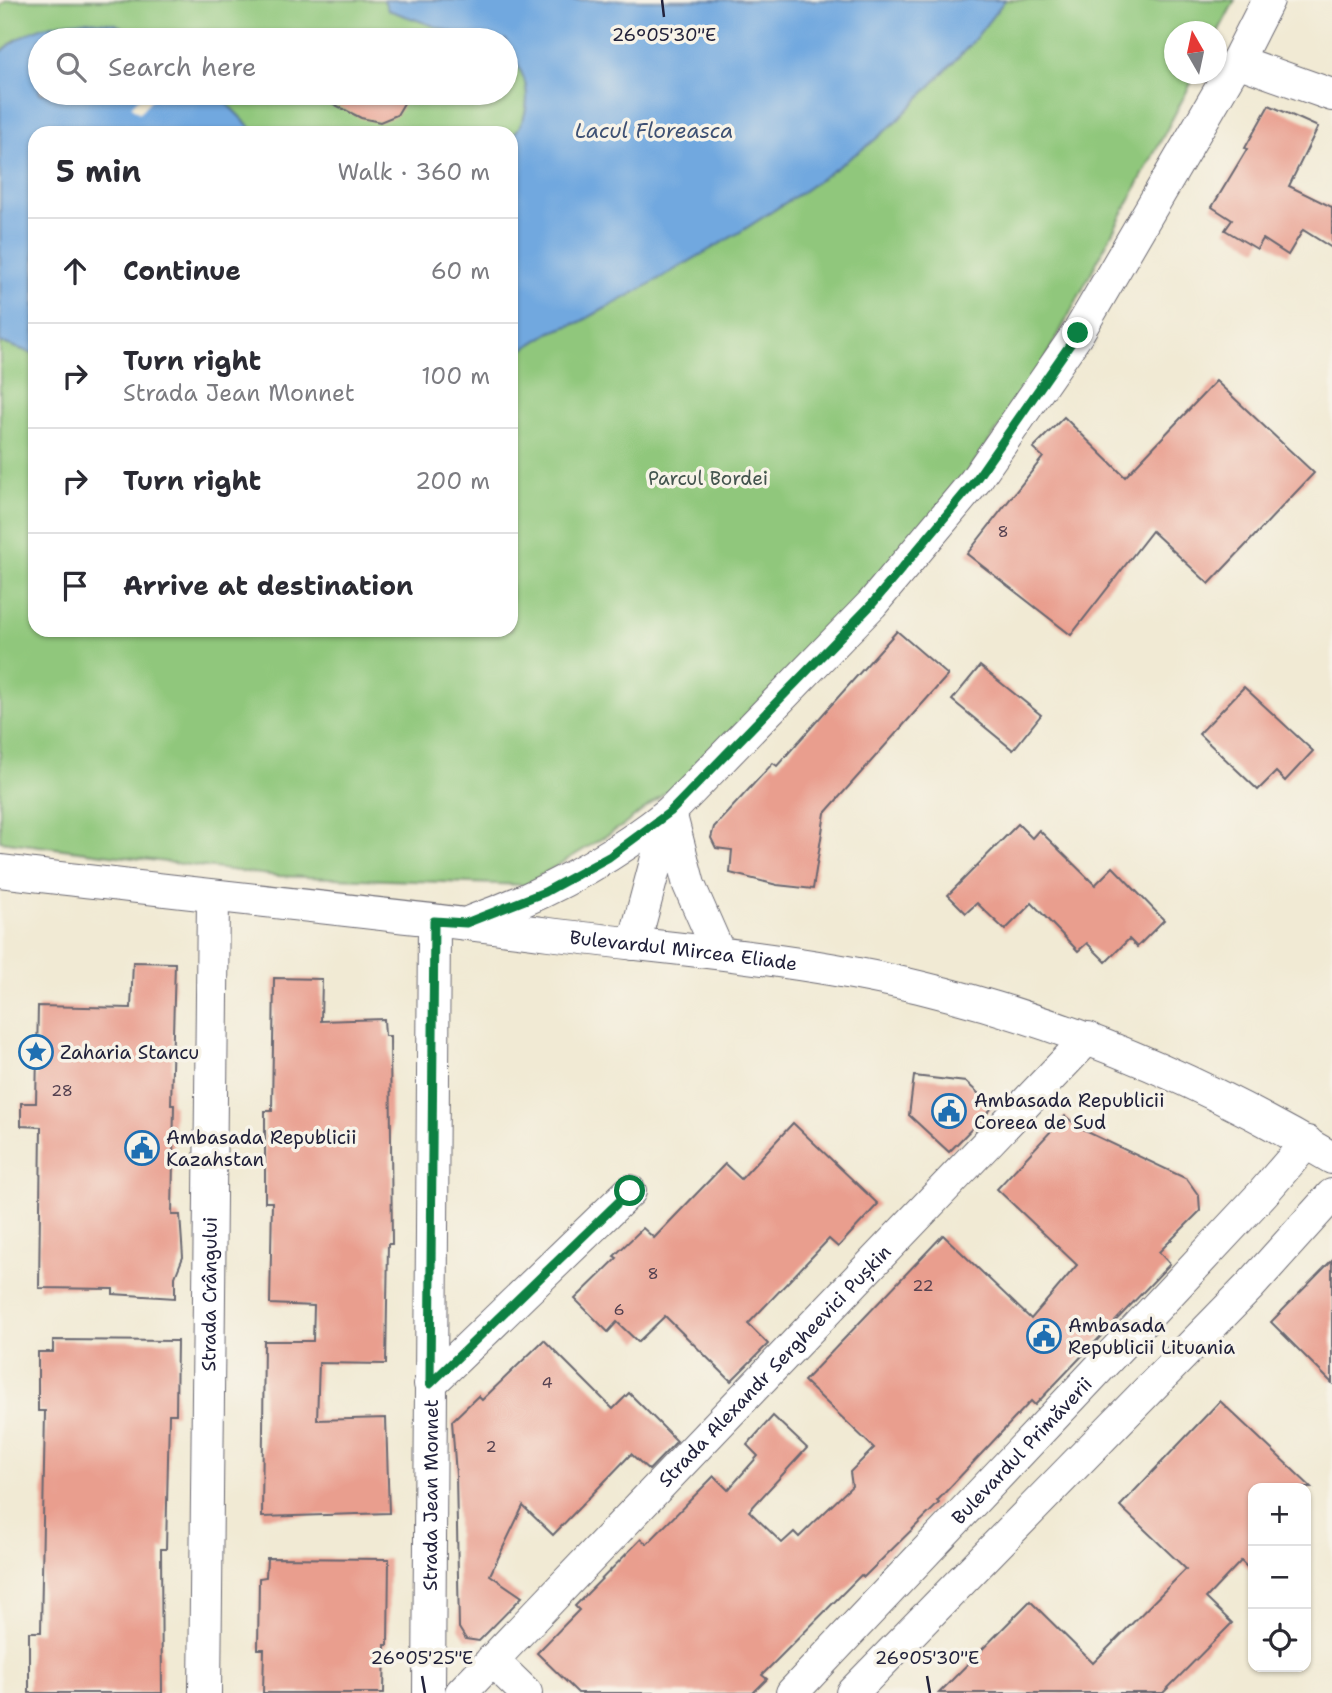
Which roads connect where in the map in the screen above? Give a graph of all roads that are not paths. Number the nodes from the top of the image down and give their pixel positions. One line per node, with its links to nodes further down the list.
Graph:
1 (1268, 0): 2 (street)
2 (1237, 61): 3 (street); 4 (street)
3 (1332, 95)
4 (670, 812): 8 (street); 9 (street); 10 (street)
5 (0, 871): 6 (street, Bulevardul Mircea Eliade)
6 (213, 897): 7 (street, Bulevardul Mircea Eliade); 20 (street, Strada Crângului)
7 (434, 921): 8 (street, Bulevardul Mircea Eliade); 16 (street, Strada Jean Monnet)
8 (466, 923): 9 (street, Bulevardul Mircea Eliade)
9 (634, 944): 10 (street, Bulevardul Mircea Eliade)
10 (719, 953): 11 (street, Bulevardul Mircea Eliade)
11 (1088, 1038): 12 (street, Bulevardul Mircea Eliade); 18 (street, Strada Alexandr Sergheevici Pușkin)
12 (1324, 1150): 15 (street, Bulevardul Primăverii)
13 (630, 1191): 16 (street)
14 (1332, 1195): 17 (street)
15 (1090, 1378): 17 (street); 19 (street, Bulevardul Primăverii)
16 (430, 1384): 21 (street, Strada Jean Monnet)
17 (1128, 1411): 24 (street)
18 (492, 1660): 22 (street, Strada Alexandr Sergheevici Pușkin); 23 (street)
19 (799, 1691)
20 (205, 1693)
21 (429, 1693)
22 (461, 1693)
23 (526, 1693)
24 (852, 1693)

